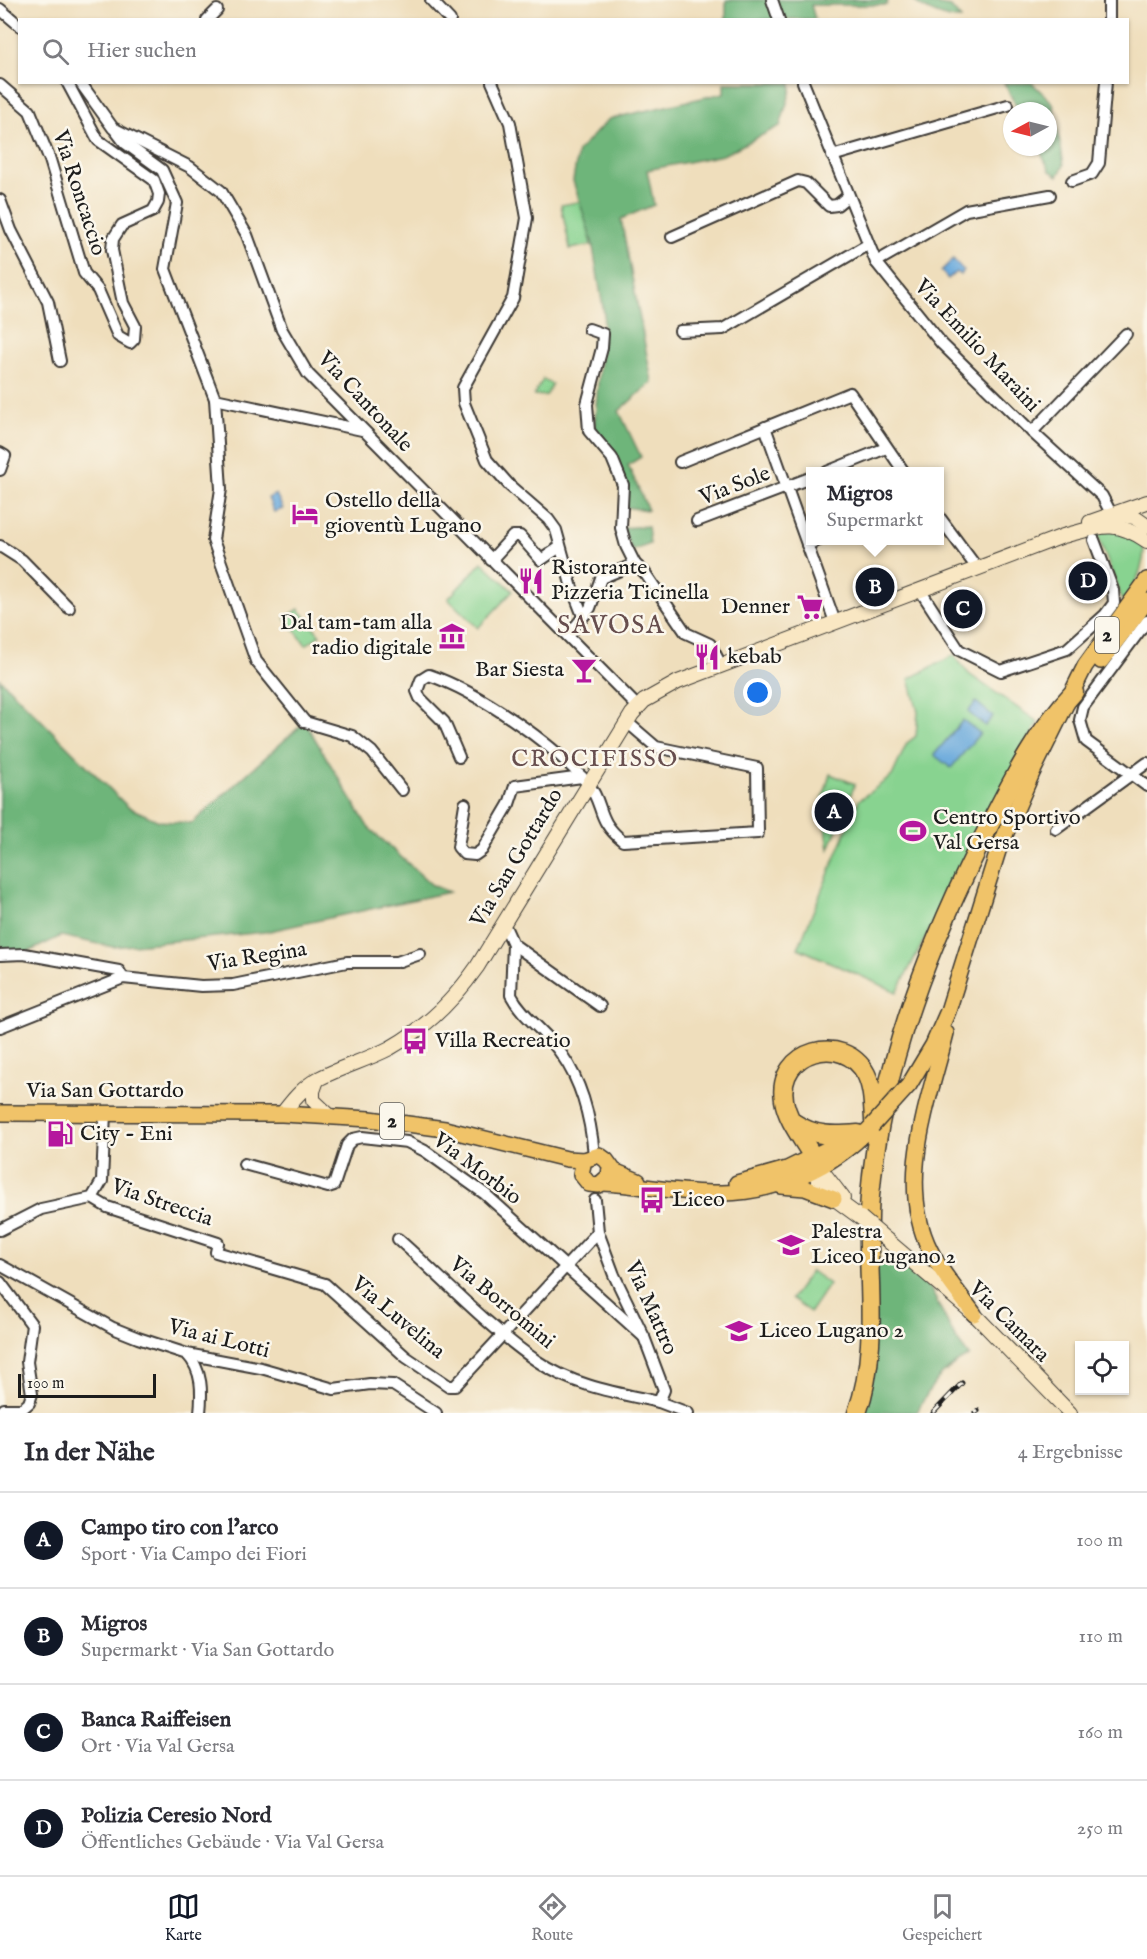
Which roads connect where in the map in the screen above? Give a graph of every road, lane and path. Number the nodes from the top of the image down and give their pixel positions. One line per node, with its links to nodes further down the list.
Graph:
1 (431, 0): 7 (street)
2 (772, 0): 8 (street)
3 (1109, 0): 9 (street)
4 (0, 9): 10 (street)
5 (217, 10): 6 (street)
6 (209, 18)
7 (448, 18)
8 (778, 18)
9 (1109, 18)
10 (18, 24)
11 (68, 84): 16 (street, Via Roncaccio)
12 (81, 84): 18 (street, Via Cantonale)
13 (493, 84): 61 (street)
14 (804, 84): 19 (street, Via Emilio Maraini)
15 (1106, 84): 20 (street)
16 (0, 85)
17 (1003, 106): 19 (street)
18 (113, 128): 31 (street); 33 (street, Via Cantonale)
19 (832, 156): 22 (street, Via Emilio Maraini)
20 (1071, 181)
21 (1050, 195): 26 (street)
22 (848, 196): 24 (street); 25 (street, Via Emilio Maraini)
23 (0, 200): 30 (street)
24 (672, 237)
25 (867, 245): 26 (street, Via Emilio Maraini); 28 (street)
26 (876, 262): 34 (street, Via Emilio Maraini)
27 (589, 328): 55 (street)
28 (680, 331)
29 (1126, 334): 34 (street)
30 (60, 361)
31 (215, 399): 33 (street); 74 (street)
32 (765, 428): 35 (street, Via Sole); 37 (street, Via Sole); 42 (street, Via Sole)
33 (362, 430): 54 (street, Via Cantonale)
34 (1032, 432): 44 (street, Via Emilio Maraini)
35 (886, 448): 38 (street); 39 (street)
36 (0, 453): 40 (street)
37 (680, 462)
38 (837, 467)
39 (901, 467)
40 (0, 470)
41 (806, 480): 42 (street, Via Sole)
42 (788, 487): 45 (street, Via Sole); 50 (street, Via Sole)
43 (1147, 502): 44 (main road, Via San Gottardo)
44 (1116, 520): 47 (main road); 49 (main road); 56 (main road, Via San Gottardo)
45 (697, 521)
46 (944, 525): 56 (street)
47 (1147, 526)
48 (1094, 540): 58 (street)
49 (1147, 541)
50 (806, 542)
51 (807, 545): 62 (street, Via Sole)
52 (0, 546): 60 (street)
53 (557, 549): 54 (street)
54 (492, 560): 64 (street, Via Cantonale)
55 (634, 564): 61 (street); 65 (street)
56 (977, 568): 58 (main road, Via San Gottardo)
57 (1147, 580): 66 (main road, Via San Gottardo / 2)
58 (920, 590): 62 (main road, Via San Gottardo)
59 (1147, 601): 66 (main road, Via San Gottardo / 2)
60 (69, 608)
61 (583, 616): 64 (street)
62 (836, 621): 65 (main road, Via San Gottardo)
63 (1147, 621): 71 (street)
64 (568, 636): 67 (street, Via Cantonale)
65 (721, 665): 67 (main road, Via San Gottardo)
66 (1074, 692): 81 (main road, Via San Gottardo / 2); 91 (highway)
67 (638, 707): 68 (main road, Via San Gottardo)
68 (627, 722): 72 (main road, Via San Gottardo); 72 (street)
69 (459, 757): 72 (street)
70 (1147, 763): 71 (street)
71 (1129, 773): 73 (street); 76 (street)
72 (585, 781): 75 (street); 77 (main road, Via San Gottardo)
73 (1147, 786)
74 (402, 790)
75 (465, 804)
76 (1056, 829)
77 (504, 924): 78 (street); 85 (main road, Via San Gottardo)
78 (513, 944): 83 (street); 94 (street, Via Mattro)
79 (420, 954): 82 (street, Via Regina)
80 (0, 955): 82 (street)
81 (961, 972): 91 (main road, Via San Gottardo / 2, bridge); 108 (main road)
82 (123, 978): 84 (street, Via Regina)
83 (600, 1006)
84 (0, 1027)
85 (317, 1080): 88 (main road, Via San Gottardo); 89 (main road)
86 (0, 1113): 87 (main road, Via San Gottardo / 2)
87 (105, 1113): 88 (main road, Via San Gottardo / 2); 98 (street, Via Streccia)
88 (282, 1114): 89 (main road, Via San Gottardo / 2)
89 (330, 1116): 94 (main road, Via San Gottardo / 2)
90 (793, 1122): 91 (highway); 91 (highway); 93 (highway)
91 (869, 1134): 93 (main road, Via San Gottardo / 2); 119 (highway)
92 (244, 1164): 106 (street, Via Morbio)
93 (816, 1165): 96 (main road, Via San Gottardo / 2); 97 (main road, Via San Gottardo / 2); 99 (main road, Via Camara); 100 (main road, Via Camara)
94 (592, 1173): 95 (main road, Via San Gottardo / 2); 95 (main road, Via San Gottardo / 2); 102 (street, Via Mattro)
95 (655, 1188): 97 (main road, Via San Gottardo / 2)
96 (763, 1188): 97 (main road, Via San Gottardo / 2); 99 (main road)
97 (691, 1191)
98 (92, 1198): 101 (street, Via Streccia); 104 (street, Via Streccia)
99 (834, 1199): 100 (main road, Via Camara)
100 (861, 1218): 108 (main road, Via Camara, bridge)
101 (0, 1230)
102 (597, 1232): 106 (street, Via Luvelina); 110 (street, Via Mattro)
103 (398, 1239): 109 (street, Via Borromini)
104 (217, 1247): 109 (street, Via Luvelina)
105 (0, 1264): 111 (street, Via ai Lotti)
106 (564, 1267): 109 (street, Via Luvelina); 110 (street, Via Morbio)
107 (0, 1282): 114 (street)
108 (974, 1314): 120 (main road, Via Camara)
109 (504, 1334): 113 (street, Via Borromini)
110 (644, 1337): 113 (street, Via Mattro)
111 (187, 1354): 112 (street); 117 (street, Via ai Lotti)
112 (201, 1393): 115 (street); 116 (street)
113 (659, 1402): 118 (street)
114 (1, 1413)
115 (192, 1413)
116 (200, 1413)
117 (436, 1413)
118 (688, 1413)
119 (857, 1413)
120 (1070, 1413)

